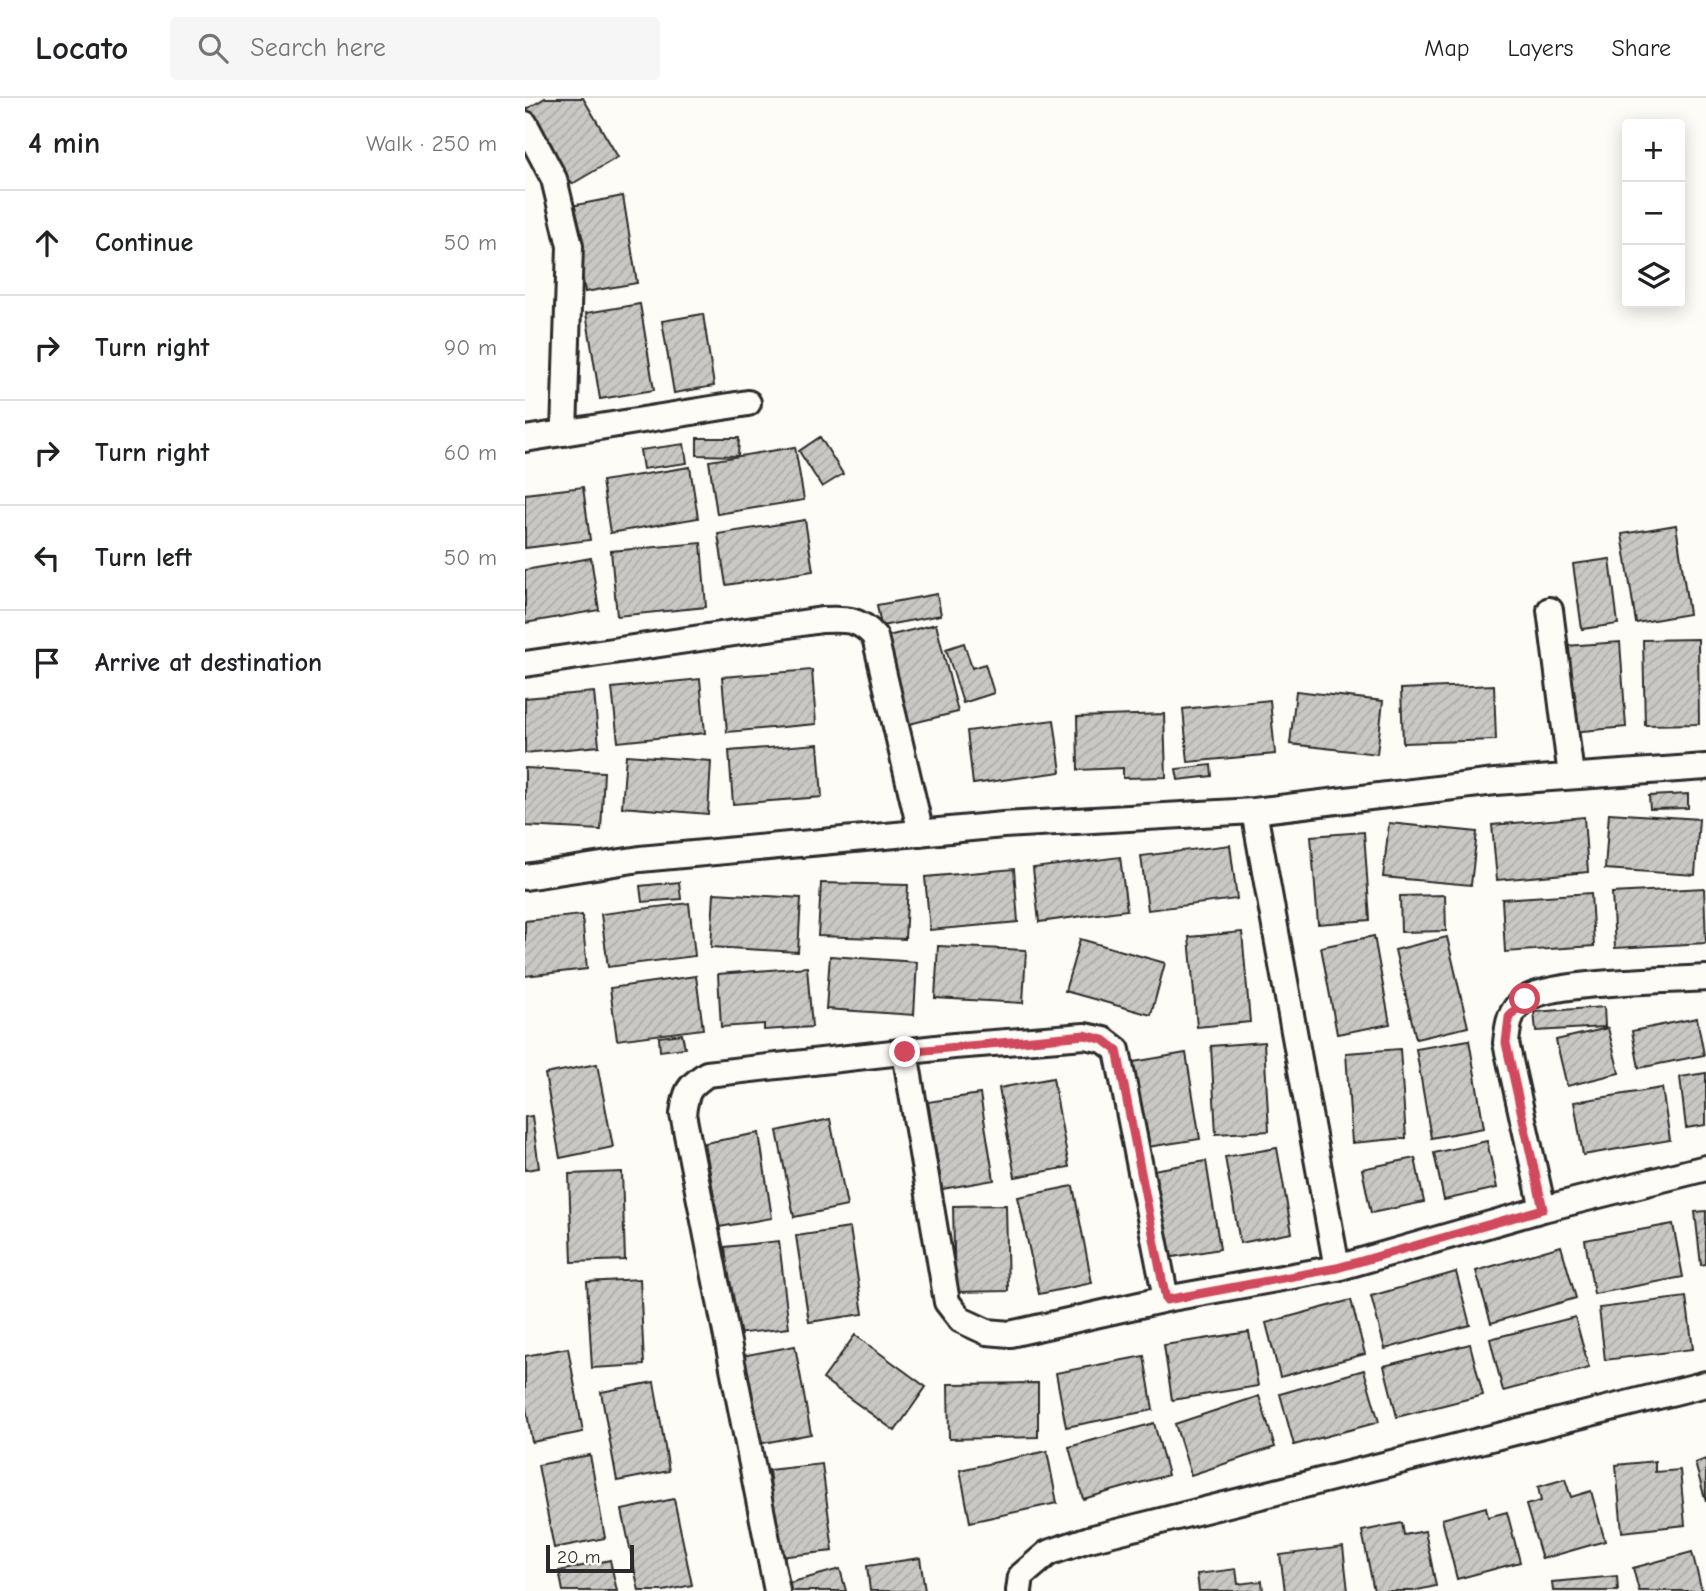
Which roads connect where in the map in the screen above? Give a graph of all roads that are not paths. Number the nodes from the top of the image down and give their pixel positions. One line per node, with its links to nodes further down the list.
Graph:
1 (525, 124): 3 (street)
2 (748, 403): 3 (street)
3 (564, 433): 4 (street)
4 (525, 439)
5 (1550, 610): 8 (street)
6 (525, 664): 10 (street)
7 (1706, 767): 8 (street)
8 (1571, 776): 9 (street)
9 (1254, 811): 10 (street); 16 (street)
10 (922, 833): 11 (street)
11 (525, 877)
12 (1706, 978): 15 (street)
13 (905, 1052): 17 (street); 17 (street); 19 (street)
14 (1706, 1168): 15 (street)
15 (1543, 1209): 16 (street)
16 (1337, 1268): 17 (street)
17 (1166, 1300)
18 (1706, 1384): 20 (street)
19 (777, 1591)
20 (1019, 1591)

